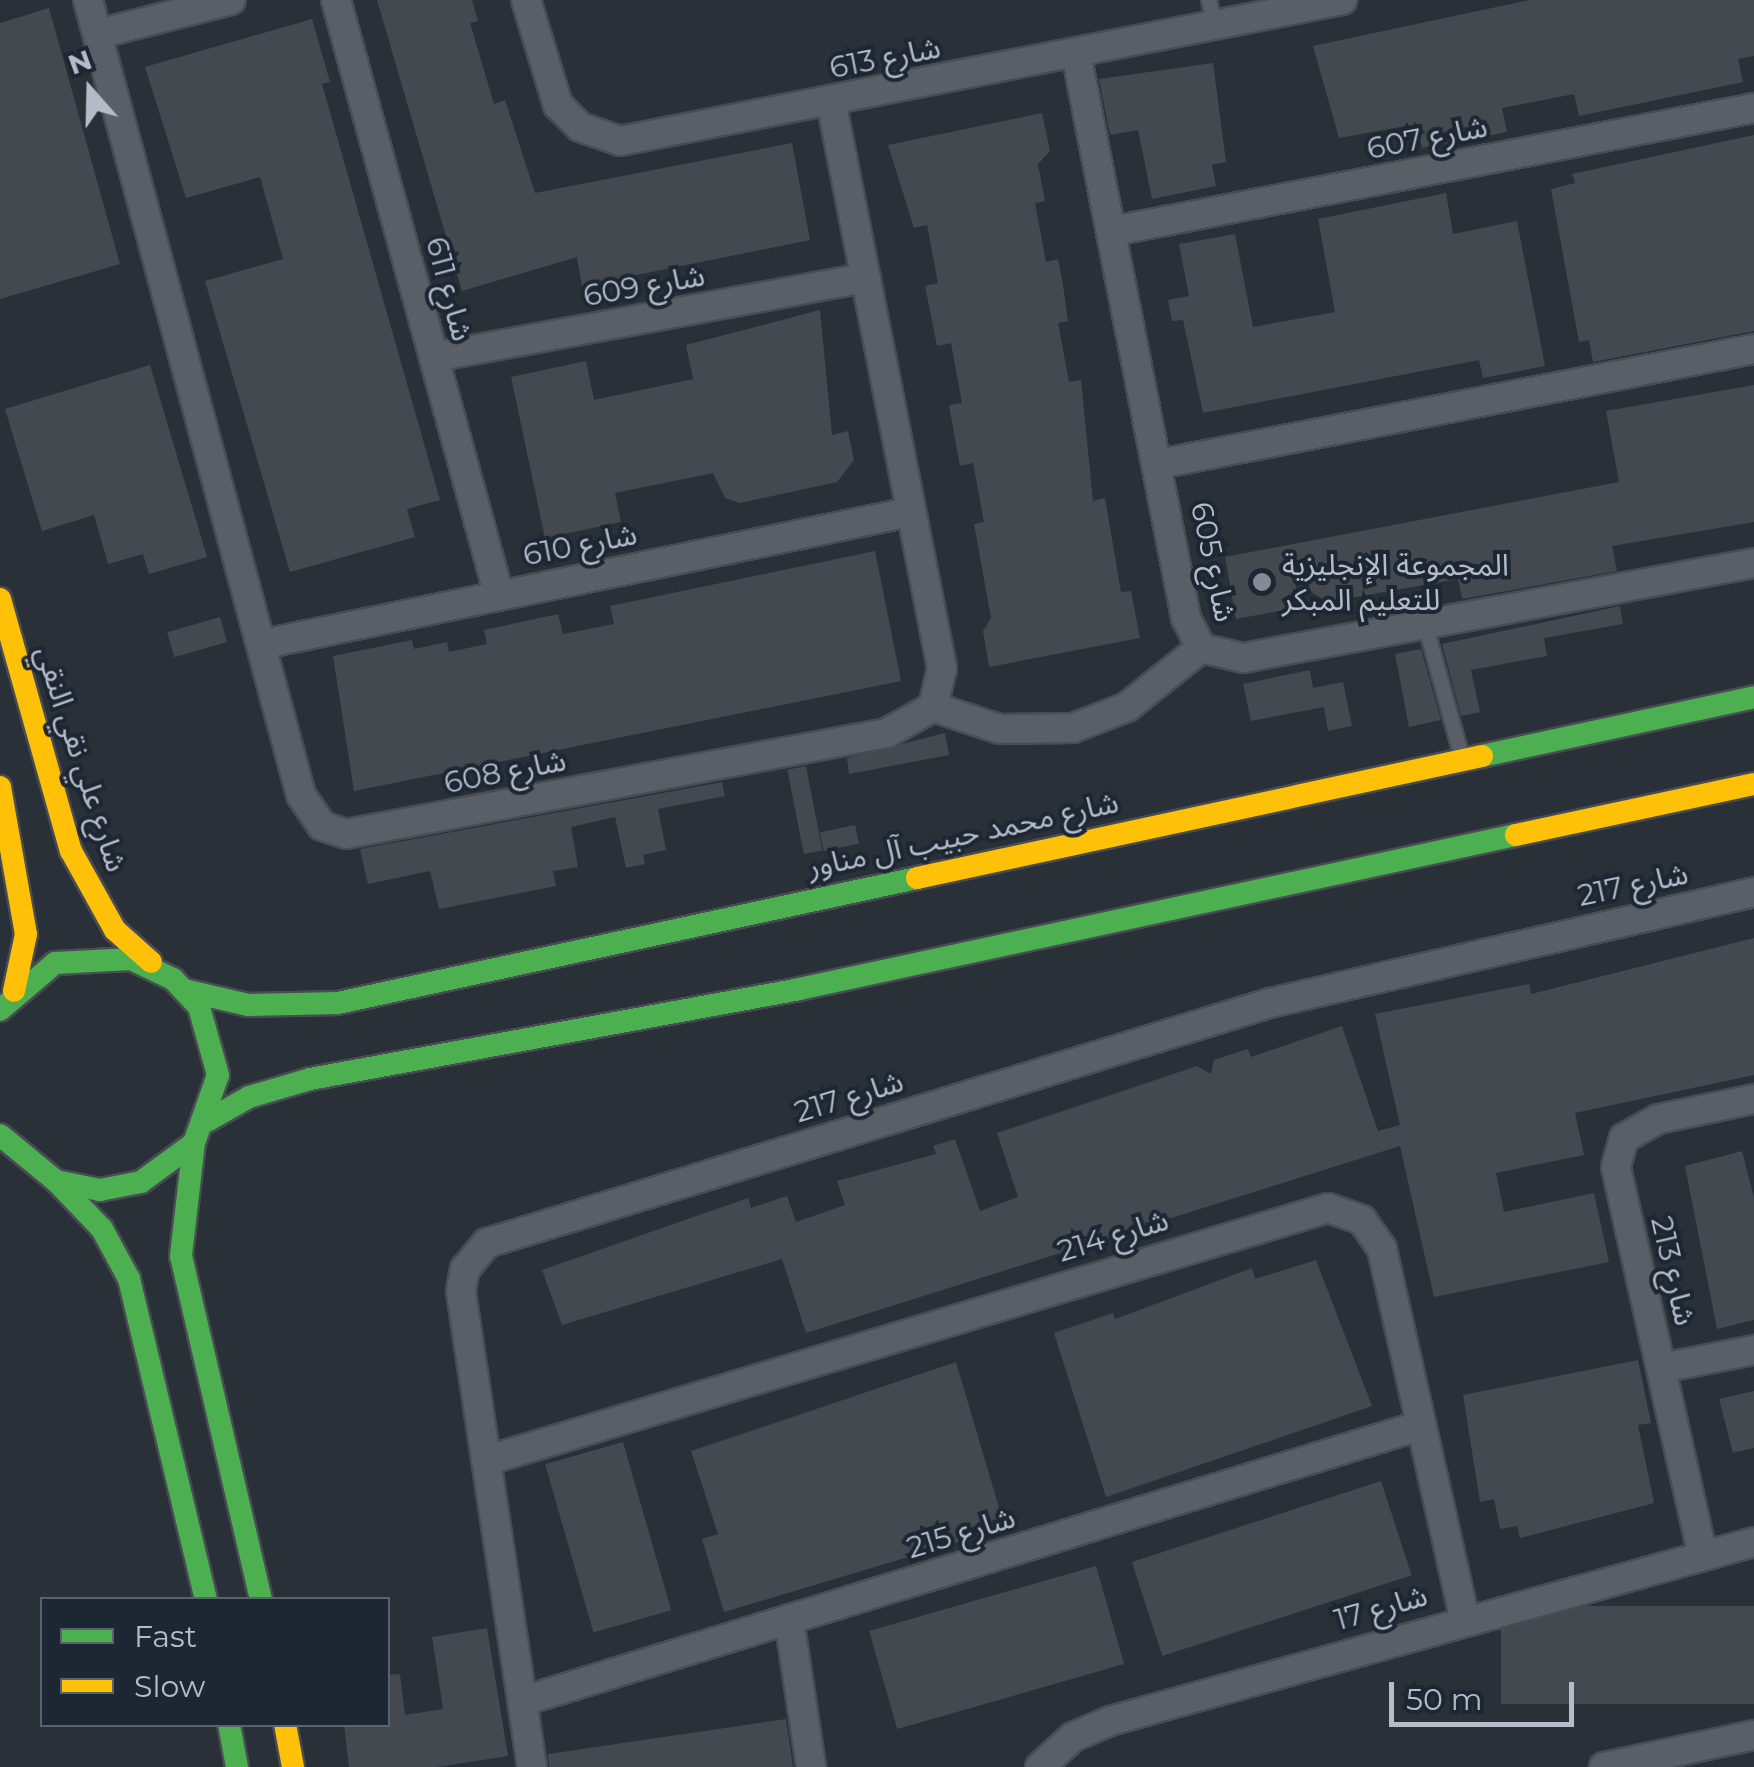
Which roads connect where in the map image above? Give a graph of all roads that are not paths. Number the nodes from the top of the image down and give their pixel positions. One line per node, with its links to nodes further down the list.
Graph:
1 (88, 0): 7 (street, شارع 608)
2 (231, 0): 7 (street)
3 (336, 0): 14 (street, شارع 611)
4 (526, 0): 9 (street, شارع 613)
5 (1342, 0): 6 (street, شارع 613)
6 (1212, 13): 8 (street, شارع 613)
7 (98, 34): 21 (street, شارع 608)
8 (1076, 53): 9 (street, شارع 613); 11 (street, شارع 605)
9 (831, 102): 12 (street)
10 (1754, 108): 11 (street, شارع 607)
11 (1113, 231): 15 (street, شارع 605)
12 (866, 278): 14 (street, شارع 609); 16 (street)
13 (1754, 349): 15 (street)
14 (434, 357): 18 (street, شارع 611)
15 (1160, 464): 22 (street, شارع 605)
16 (910, 512): 18 (street, شارع 610); 24 (street)
17 (1754, 562): 20 (street, شارع 605)
18 (499, 595): 21 (street, شارع 610)
19 (0, 599): 29 (main road, شارع علي نقي النقي)
20 (1426, 627): 22 (street, شارع 605); 25 (lane)
21 (263, 644): 24 (street, شارع 608)
22 (1202, 648): 24 (street)
23 (1754, 697): 25 (main road, شارع محمد حبيب آل مناور)
24 (934, 706)
25 (1462, 759): 30 (main road, شارع محمد حبيب آل مناور)
26 (1754, 784): 33 (main road)
27 (0, 787): 31 (main road)
28 (1754, 892): 41 (street, شارع 217)
29 (161, 972): 30 (main road, شارع علي نقي النقي); 31 (main road)
30 (184, 990): 33 (main road)
31 (7, 1001)
32 (1754, 1099): 39 (street, شارع 213)
33 (207, 1120): 35 (main road)
34 (0, 1135): 37 (main road)
35 (194, 1143): 37 (main road); 45 (main road)
36 (0, 1163): 37 (main road)
37 (46, 1176): 44 (main road)
38 (1754, 1350): 39 (street)
39 (1662, 1368): 43 (street, شارع 213)
40 (1420, 1426): 41 (street, شارع 214); 46 (street, شارع 214); 47 (street, شارع 215)
41 (488, 1460): 48 (street, شارع 217)
42 (1754, 1542): 43 (street, شارع 17)
43 (1702, 1552): 46 (street, شارع 17)
44 (205, 1597)
45 (260, 1597)
46 (1464, 1617): 56 (street, شارع 17)
47 (789, 1620): 48 (street, شارع 215); 55 (street)
48 (522, 1701): 54 (street, شارع 217)
49 (230, 1727): 52 (main road)
50 (286, 1727): 53 (main road)
51 (1754, 1735): 57 (street)
52 (238, 1767)
53 (293, 1767)
54 (532, 1767)
55 (810, 1767)
56 (1040, 1767)
57 (1604, 1767)

